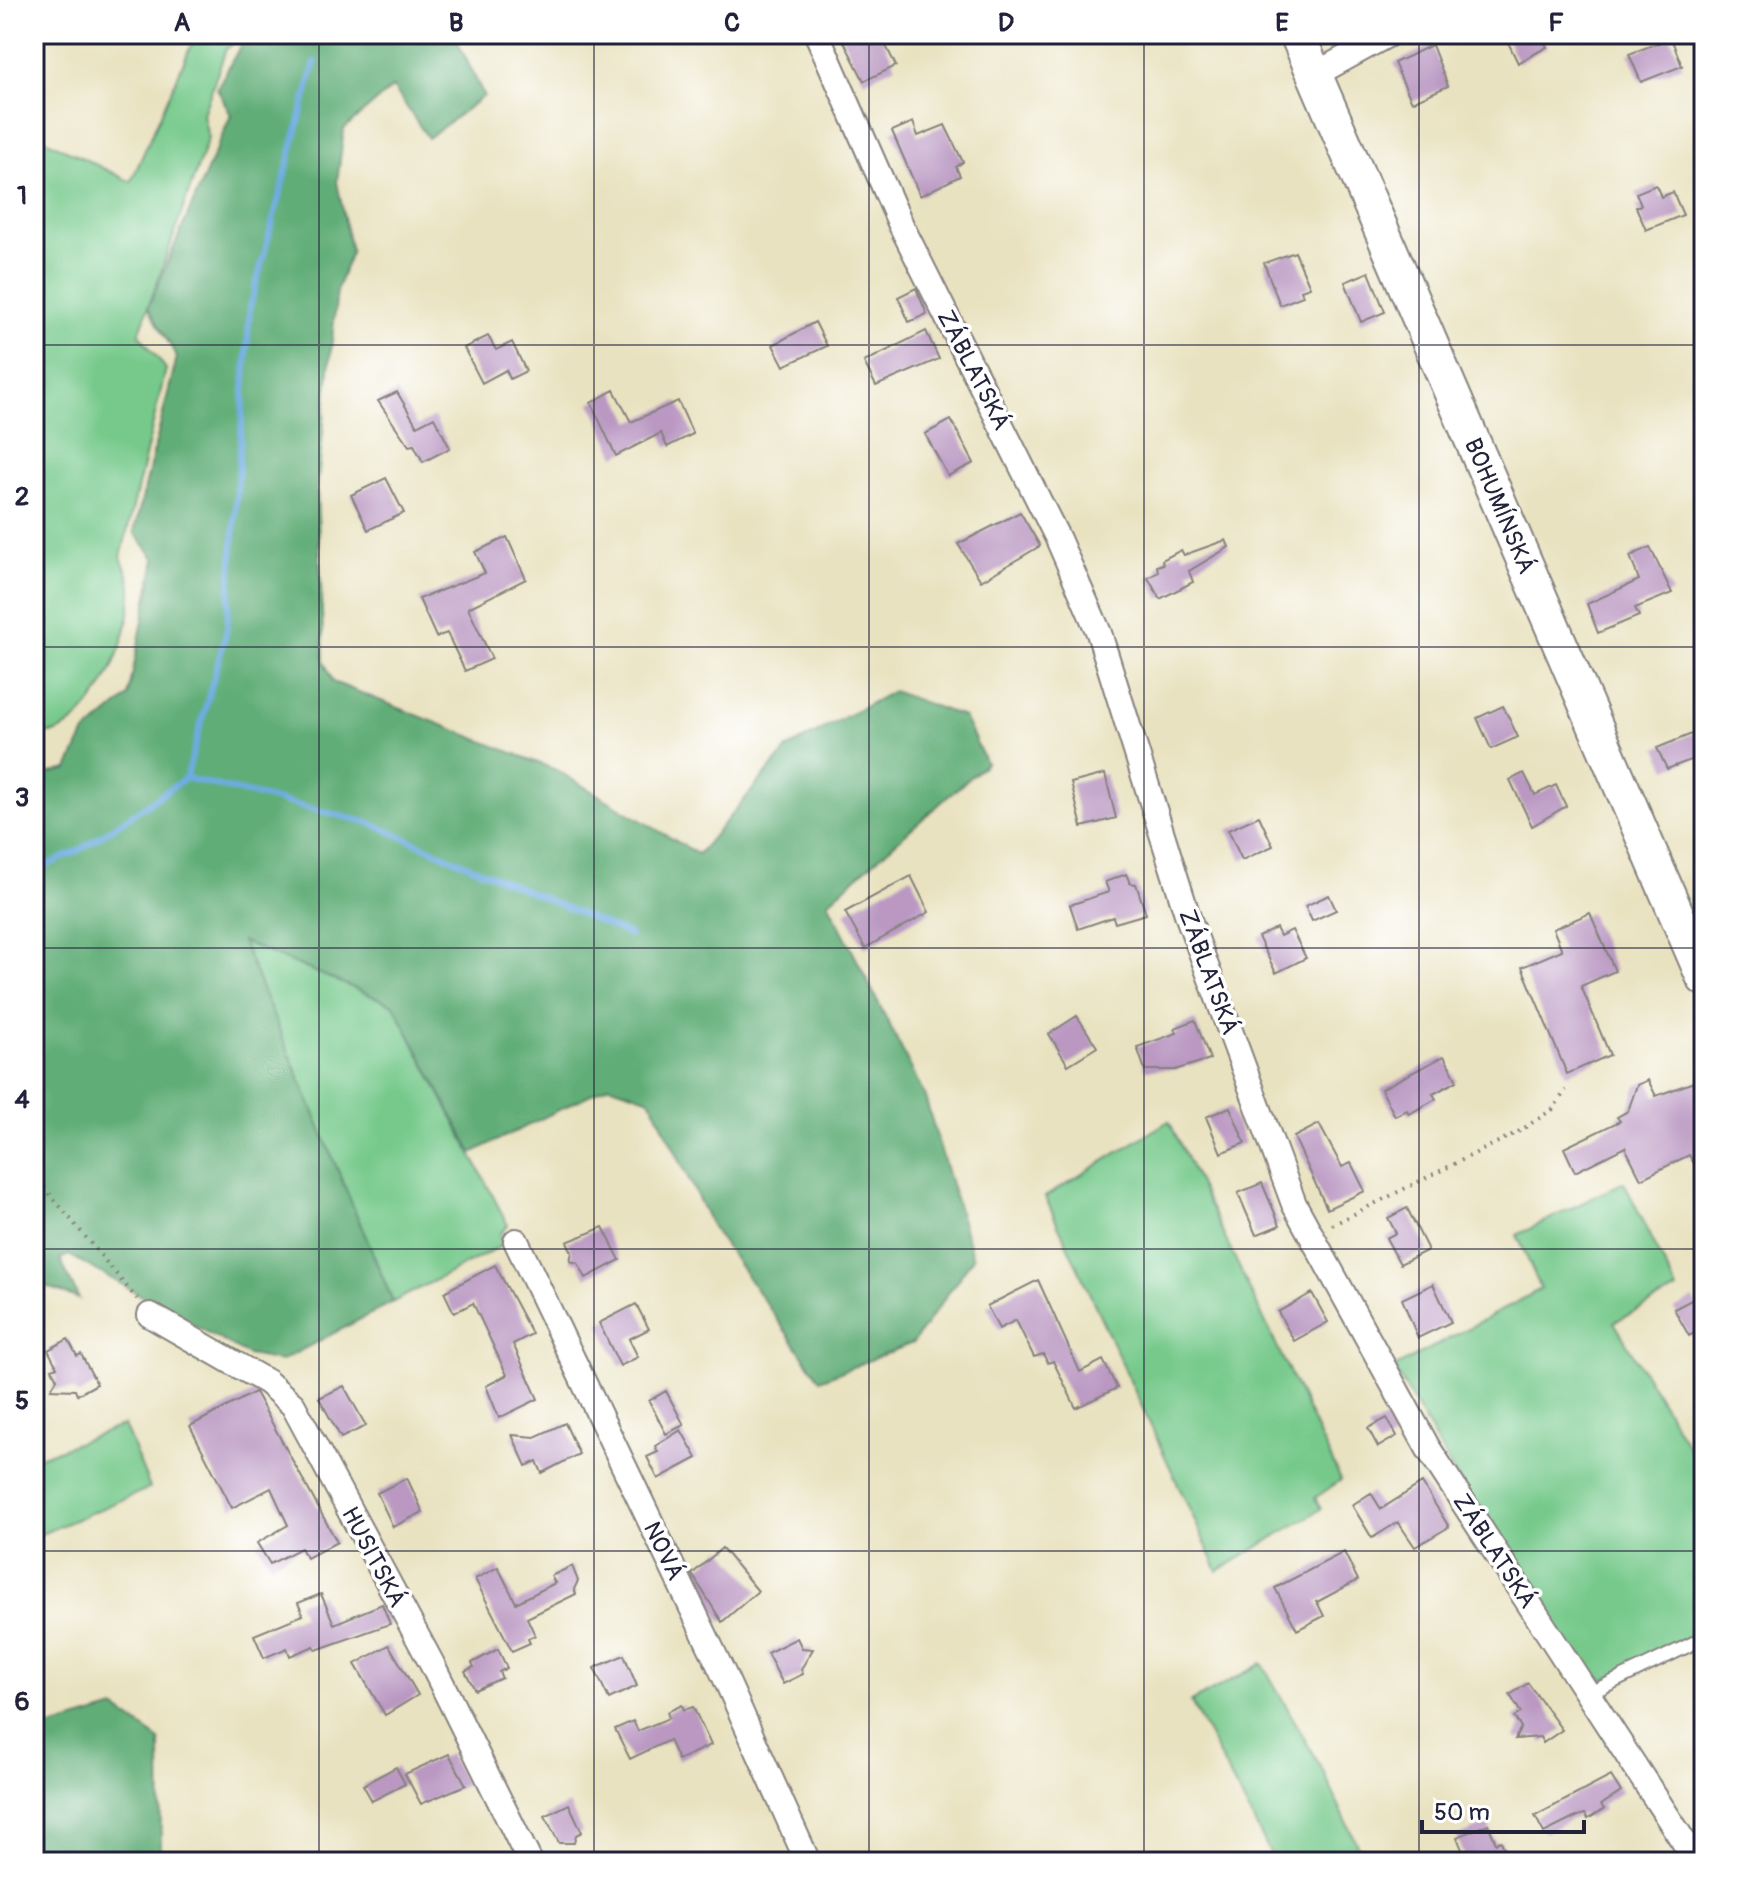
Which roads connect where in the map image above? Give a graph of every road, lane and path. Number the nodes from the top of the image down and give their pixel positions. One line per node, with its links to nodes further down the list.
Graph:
1 (817, 34): 8 (street, ZÁBLATSKÁ)
2 (1297, 34): 4 (main road, BOHUMÍNSKÁ)
3 (1389, 34): 4 (street)
4 (1314, 75): 5 (main road, BOHUMÍNSKÁ)
5 (1704, 978)
6 (1566, 1090): 8 (path)
7 (34, 1175): 10 (path)
8 (1311, 1235): 12 (street, ZÁBLATSKÁ)
9 (516, 1241): 14 (street, NOVÁ)
10 (150, 1315): 13 (street, HUSITSKÁ)
11 (1704, 1638): 12 (lane)
12 (1588, 1694): 15 (street, ZÁBLATSKÁ)
13 (530, 1862)
14 (808, 1862)
15 (1697, 1862)

